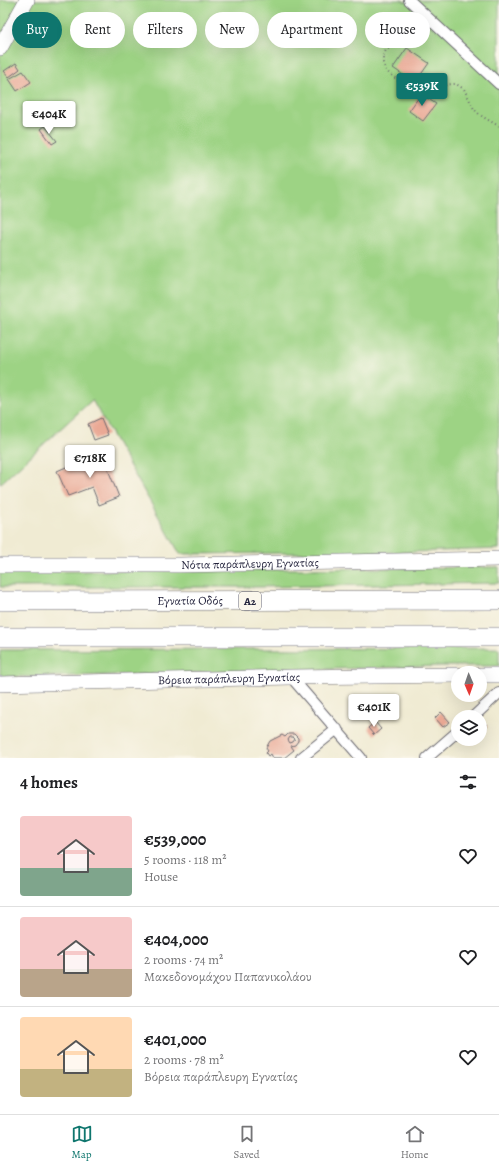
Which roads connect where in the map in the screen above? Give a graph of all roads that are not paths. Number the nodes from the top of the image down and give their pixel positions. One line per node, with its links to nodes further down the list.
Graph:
1 (27, 0): 3 (street)
2 (409, 0): 4 (street)
3 (0, 48)
4 (499, 84)
5 (499, 559): 6 (street, Νότια παράπλευρη Εγνατίας)
6 (0, 566)
7 (499, 600): 8 (highway, Εγνατία Οδός / Α2)
8 (0, 601)
9 (499, 637): 10 (highway)
10 (0, 638)
11 (451, 675): 14 (street, Βόρεια παράπλευρη Εγνατίας)
12 (487, 675): 13 (street)
13 (499, 675)
14 (291, 677): 15 (street, Βόρεια παράπλευρη Εγνατίας); 18 (street)
15 (0, 684)
16 (499, 693): 17 (street)
17 (481, 710)
18 (337, 729): 20 (street); 21 (street)
19 (451, 736): 22 (street)
20 (301, 758)
21 (361, 758)
22 (426, 758)

